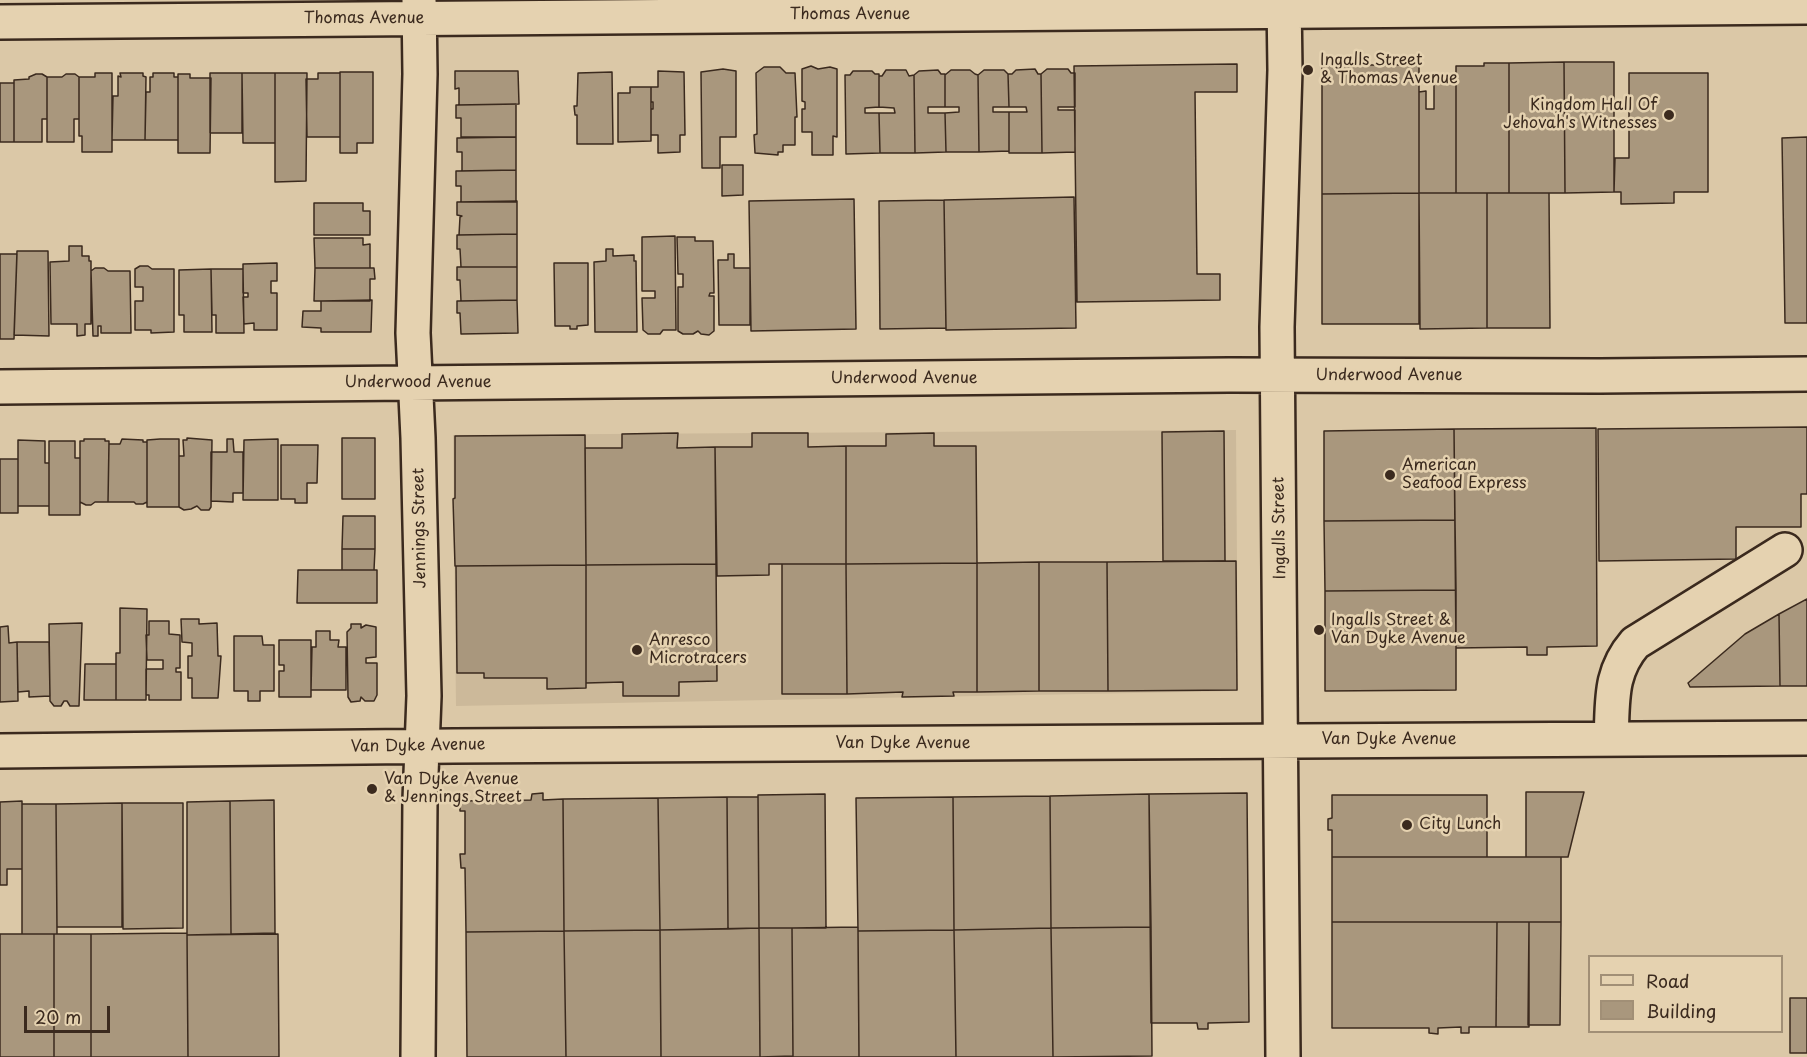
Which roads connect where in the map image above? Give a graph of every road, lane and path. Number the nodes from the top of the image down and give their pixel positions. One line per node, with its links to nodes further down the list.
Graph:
1 (1285, 6): 2 (street, Thomas Avenue); 3 (street, Thomas Avenue); 6 (street, Ingalls Street)
2 (1807, 7)
3 (419, 9): 4 (street, Thomas Avenue); 7 (street, Jennings Street)
4 (0, 22)
5 (1807, 374): 6 (street, Underwood Avenue)
6 (1278, 376): 7 (street, Underwood Avenue); 12 (street, Ingalls Street)
7 (415, 383): 8 (street, Underwood Avenue); 13 (street, Jennings Street)
8 (0, 387)
9 (1785, 550): 11 (street)
10 (1807, 738): 11 (street, Van Dyke Avenue)
11 (1611, 739): 12 (street, Van Dyke Avenue)
12 (1281, 741): 13 (street, Van Dyke Avenue); 16 (street, Ingalls Street)
13 (422, 746): 14 (street, Van Dyke Avenue); 15 (street, Jennings Street)
14 (0, 751)
15 (418, 1057)
16 (1283, 1057)

